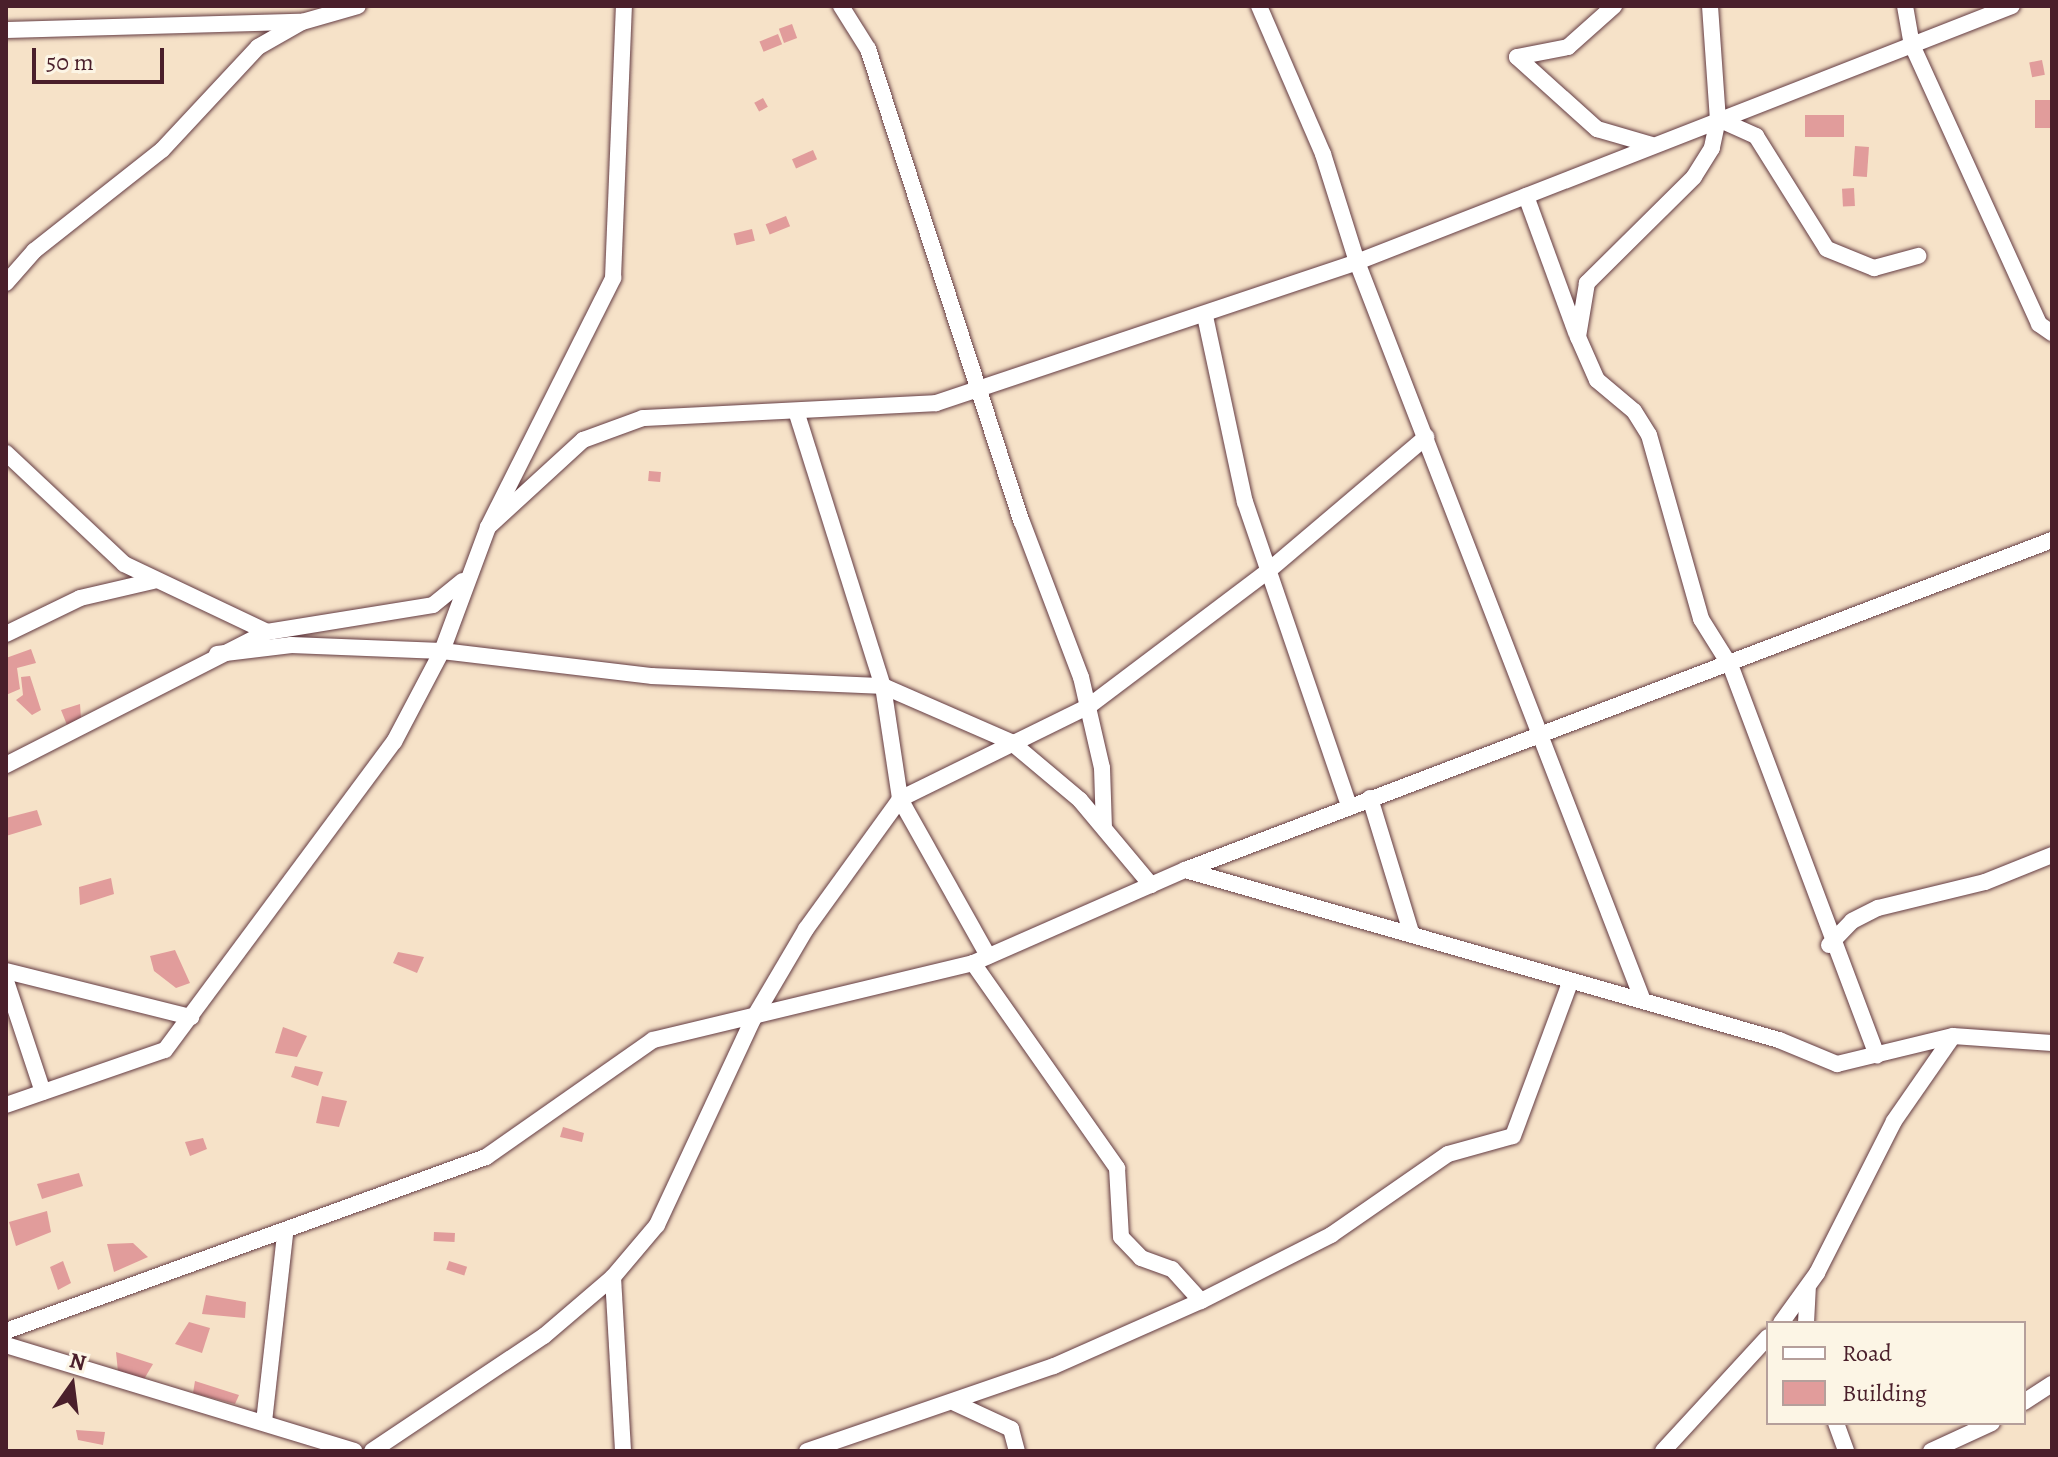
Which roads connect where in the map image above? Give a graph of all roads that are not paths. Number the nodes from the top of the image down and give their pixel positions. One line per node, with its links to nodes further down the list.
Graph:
1 (358, 6): 9 (street)
2 (624, 6): 25 (street)
3 (841, 6): 21 (street)
4 (1259, 6): 16 (street)
5 (1614, 6): 13 (street)
6 (1710, 6): 12 (street)
7 (1905, 6): 11 (street)
8 (2012, 6): 11 (street)
9 (302, 22): 10 (street); 17 (street)
10 (6, 30)
11 (1912, 45): 12 (street); 19 (street)
12 (1718, 119): 13 (street); 15 (street); 20 (street)
13 (1655, 146): 14 (street)
14 (1526, 196): 16 (street); 20 (street)
15 (1918, 256)
16 (1357, 262): 18 (street); 23 (street)
17 (6, 283)
18 (1205, 316): 21 (street); 28 (street)
19 (2052, 333)
20 (1578, 337): 34 (street)
21 (976, 387): 22 (street); 36 (street)
22 (797, 414): 25 (street); 35 (street)
23 (1426, 437): 28 (street); 37 (street)
24 (6, 453): 29 (street)
25 (488, 527): 27 (street)
26 (2052, 540): 34 (street)
27 (470, 569): 30 (street); 32 (street)
28 (1267, 572): 36 (street); 42 (street)
29 (153, 581): 30 (street); 31 (street)
30 (267, 632): 33 (street)
31 (6, 634)
32 (442, 651): 33 (street); 35 (street); 54 (street)
33 (217, 654): 39 (street)
34 (1731, 667): 37 (street); 48 (street)
35 (883, 686): 38 (street); 41 (street)
36 (1089, 706): 38 (street); 43 (street)
37 (1542, 734): 40 (street); 53 (street)
38 (1011, 742): 41 (street); 43 (street)
39 (6, 765)
40 (1370, 798): 42 (street); 47 (street)
41 (900, 799): 49 (street); 55 (street)
42 (1349, 806): 45 (street)
43 (1104, 827): 46 (street)
44 (2052, 855): 48 (street)
45 (1185, 870): 46 (street); 47 (street)
46 (1151, 885): 49 (street)
47 (1412, 935): 52 (street)
48 (1829, 945): 58 (street)
49 (980, 959): 55 (street); 64 (street)
50 (6, 971): 54 (street)
51 (6, 981): 59 (street)
52 (1570, 983): 53 (street); 64 (street)
53 (1643, 1001): 58 (street)
54 (191, 1017): 59 (street)
55 (753, 1019): 61 (street); 62 (street)
56 (1953, 1036): 57 (street); 58 (street); 63 (street)
57 (2052, 1043)
58 (1877, 1056)
59 (43, 1092): 60 (street)
60 (6, 1105)
61 (285, 1234): 67 (street); 73 (street)
62 (613, 1277): 77 (street); 78 (street)
63 (1808, 1287): 65 (street); 66 (street)
64 (1201, 1301): 72 (street)
65 (1782, 1321)
66 (1806, 1321)
67 (6, 1331)
68 (1766, 1339): 81 (street)
69 (6, 1345): 73 (street)
70 (2052, 1384): 71 (street)
71 (2026, 1401)
72 (955, 1403): 79 (street); 80 (street)
73 (264, 1422): 76 (street)
74 (1837, 1425): 82 (street)
75 (1988, 1425): 83 (street)
76 (354, 1451)
77 (372, 1451)
78 (623, 1451)
79 (807, 1451)
80 (1017, 1451)
81 (1663, 1451)
82 (1846, 1451)
83 (1931, 1451)

